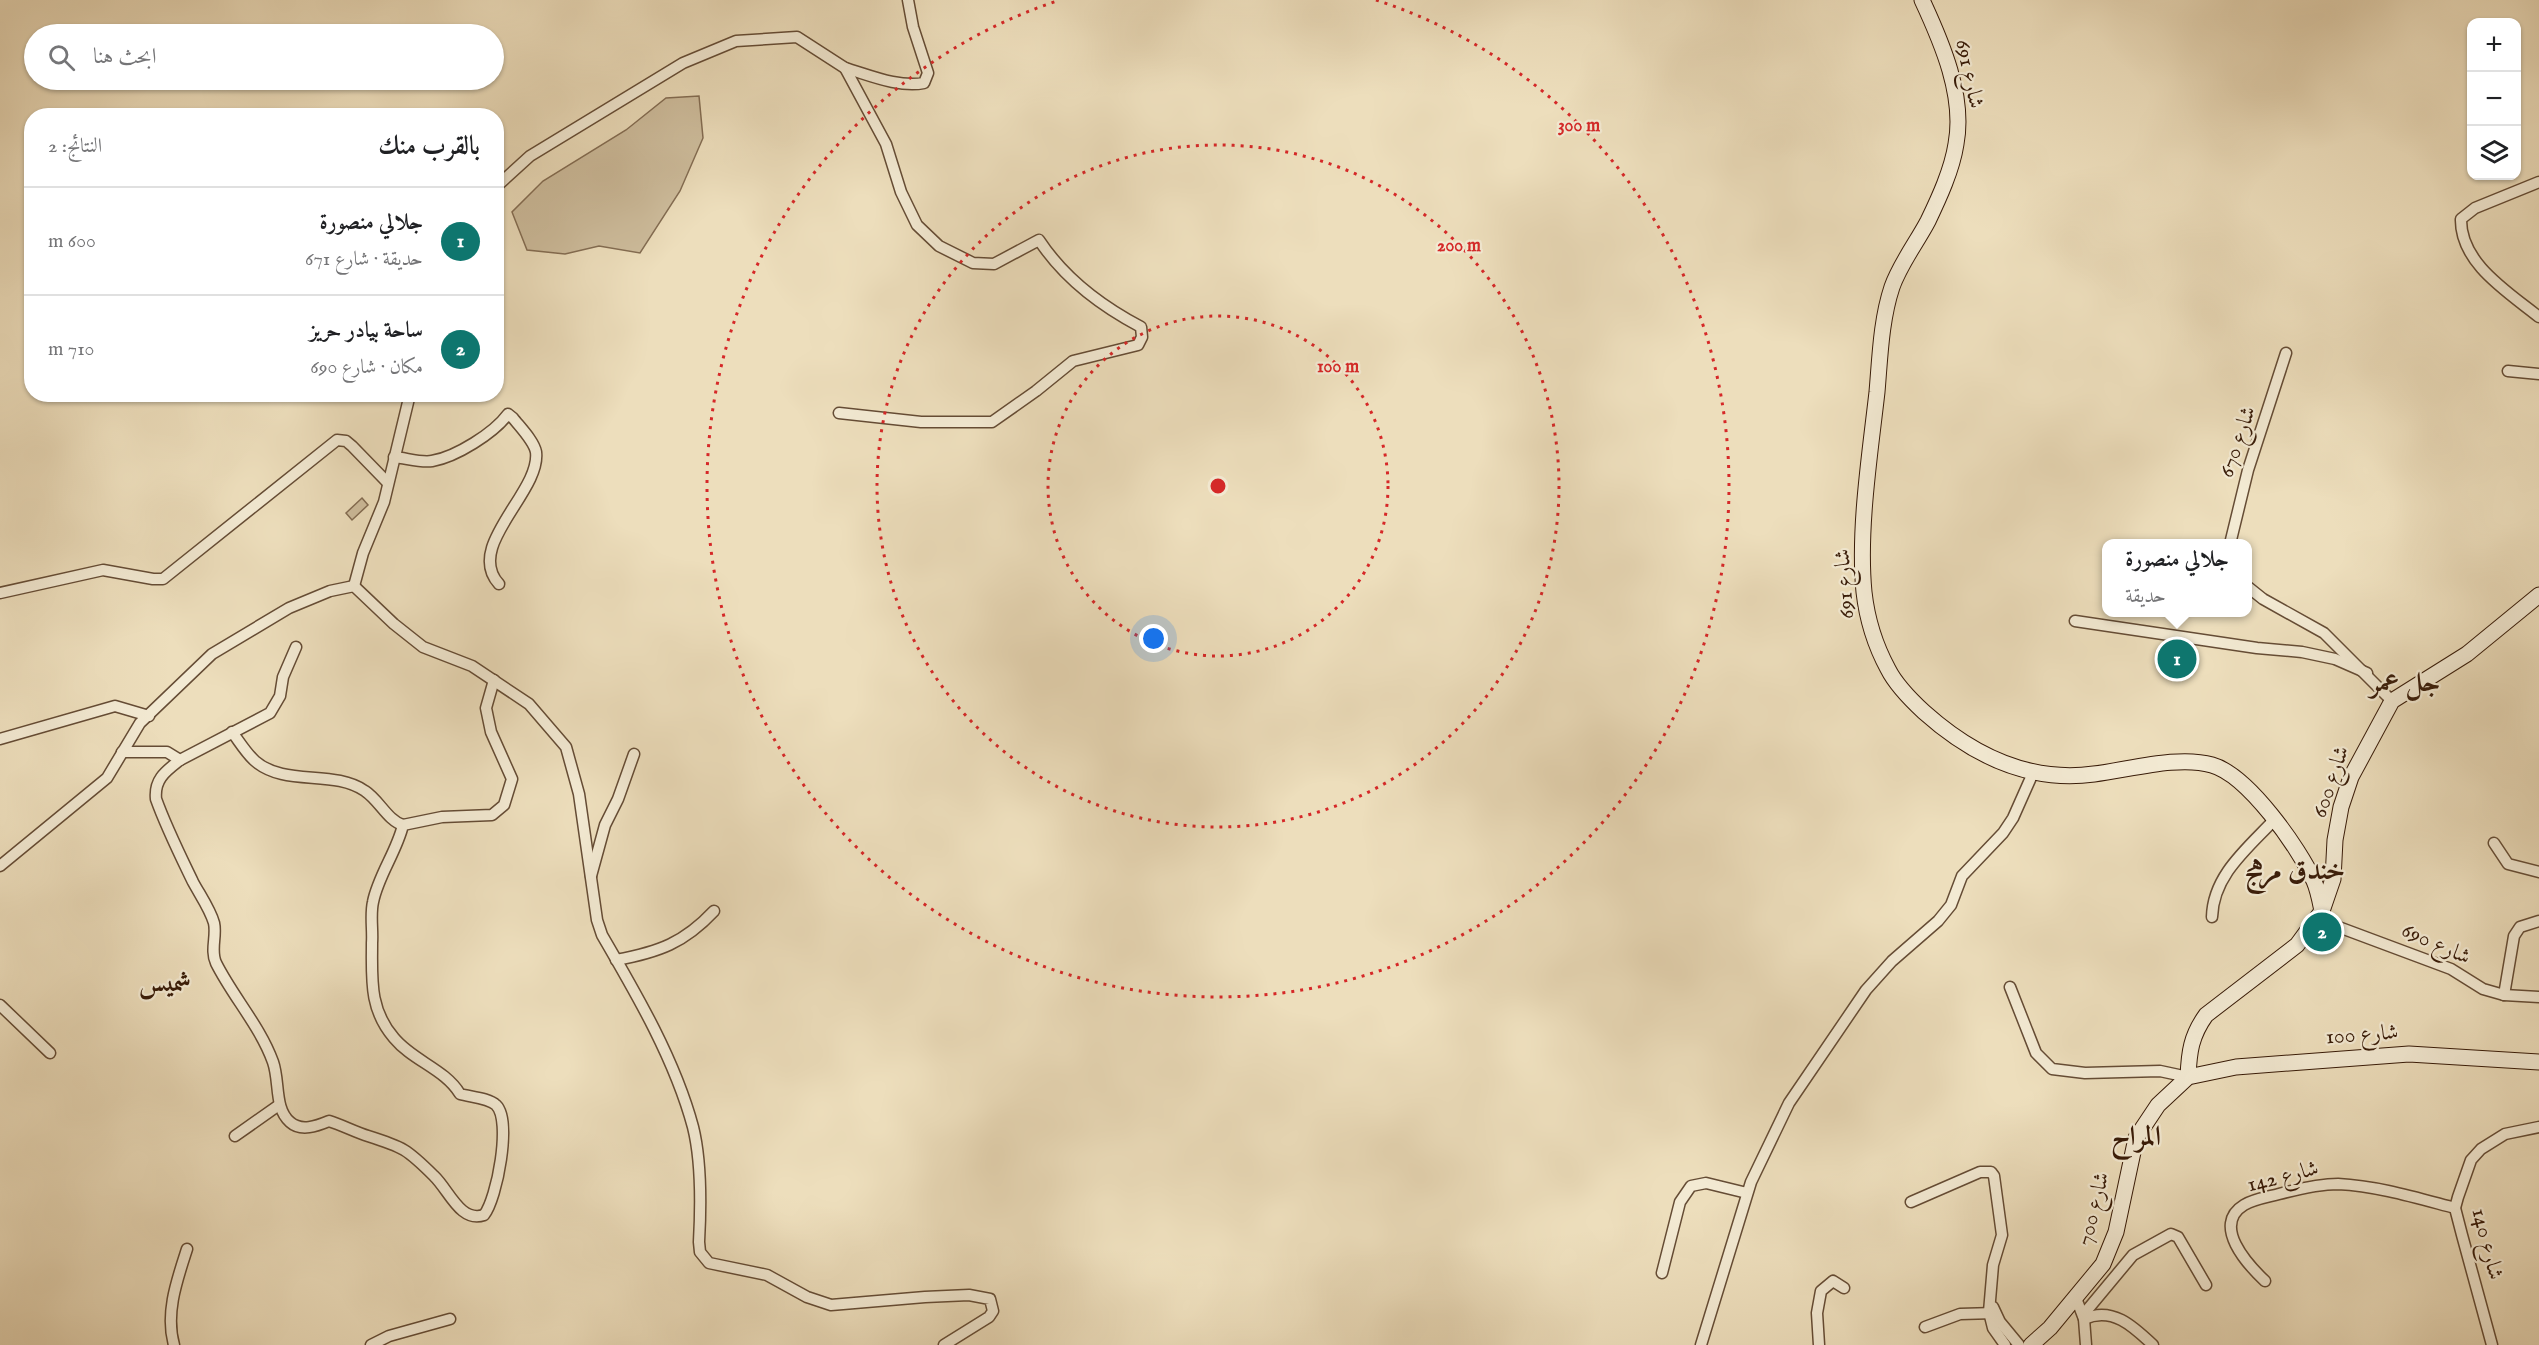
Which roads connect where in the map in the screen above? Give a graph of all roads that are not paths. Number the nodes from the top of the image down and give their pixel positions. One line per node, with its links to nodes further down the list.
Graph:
1 (1922, 0): 31 (main road, شارع 691)
2 (909, 2): 3 (street)
3 (845, 68): 4 (street); 11 (street)
4 (504, 180)
5 (2539, 182): 6 (street)
6 (2539, 317)
7 (2286, 353): 14 (street, شارع 670)
8 (2508, 370): 9 (street)
9 (2539, 374)
10 (408, 402): 12 (street)
11 (839, 413)
12 (394, 457): 13 (street); 15 (street)
13 (387, 482): 16 (street); 18 (street)
14 (2231, 539)
15 (499, 584)
16 (354, 586): 23 (street); 25 (street)
17 (2252, 591): 22 (street)
18 (0, 593)
19 (2539, 596): 24 (main road, شارع 600)
20 (2075, 621): 22 (street)
21 (296, 647): 26 (street)
22 (2367, 674): 24 (street)
23 (494, 680): 33 (street); 37 (street)
24 (2392, 701): 39 (main road, شارع 600)
25 (149, 716): 27 (street); 28 (street)
26 (232, 732): 30 (street); 33 (street)
27 (0, 739)
28 (122, 752): 30 (street); 35 (street)
29 (634, 754): 37 (street)
30 (180, 760): 50 (street)
31 (2033, 773): 32 (main road, شارع 691); 53 (street)
32 (2275, 819): 39 (main road, شارع 691); 40 (street)
33 (403, 825): 50 (street)
34 (2494, 843): 36 (street)
35 (0, 866)
36 (2539, 872)
37 (590, 879): 42 (street)
38 (714, 911): 42 (street)
39 (2320, 915): 44 (street, شارع 690); 49 (main road, شارع 600)
40 (2211, 917)
41 (2539, 921): 44 (street)
42 (616, 960): 68 (street)
43 (2010, 987): 49 (street)
44 (2504, 994): 45 (street, شارع 690)
45 (2539, 997)
46 (0, 1005): 47 (street)
47 (50, 1053)
48 (2539, 1062): 49 (main road, شارع 100)
49 (2188, 1077): 61 (main road, شارع 700)
50 (279, 1105): 52 (street)
51 (2539, 1127): 55 (street, شارع 140)
52 (236, 1136)
53 (1747, 1193): 57 (street); 69 (street)
54 (1911, 1202): 62 (street)
55 (2455, 1208): 58 (street, شارع 142); 76 (street, شارع 140)
56 (187, 1249): 66 (street)
57 (1662, 1273)
58 (2265, 1281)
59 (2206, 1285): 63 (street)
60 (1844, 1287): 70 (street)
61 (2076, 1298): 63 (street); 73 (main road, شارع 700)
62 (1992, 1310): 65 (street); 71 (street); 72 (street)
63 (2083, 1317): 74 (street); 75 (street)
64 (450, 1319): 67 (street)
65 (1925, 1327)
66 (174, 1345)
67 (371, 1345)
68 (944, 1345)
69 (1701, 1345)
70 (1819, 1345)
71 (2005, 1345)
72 (2019, 1345)
73 (2031, 1345)
74 (2086, 1345)
75 (2153, 1345)
76 (2492, 1345)

